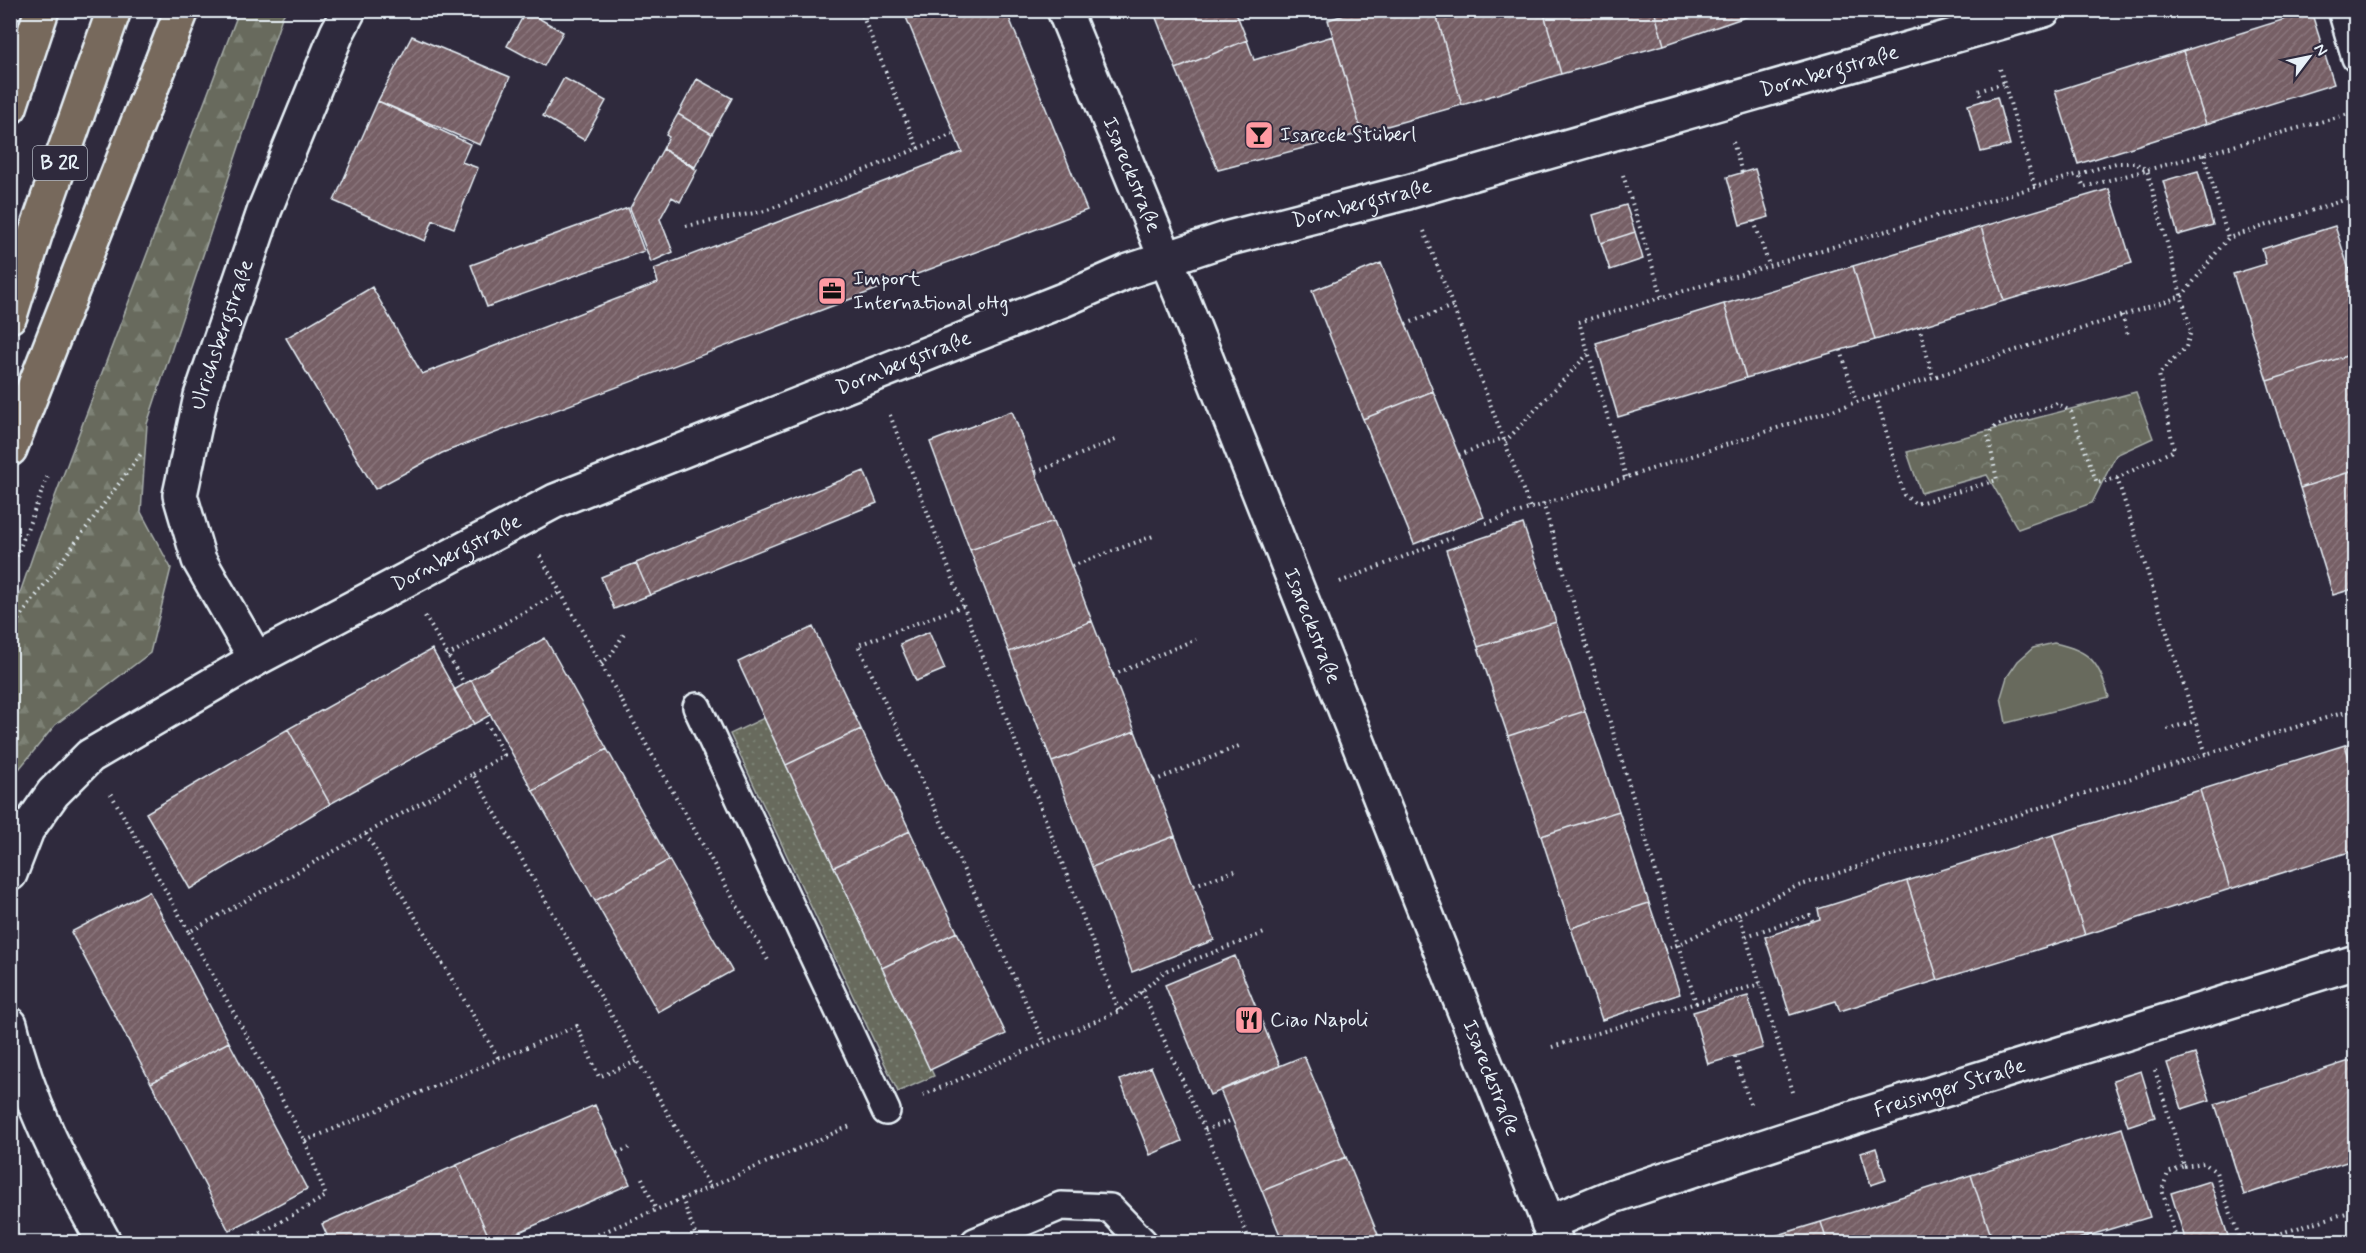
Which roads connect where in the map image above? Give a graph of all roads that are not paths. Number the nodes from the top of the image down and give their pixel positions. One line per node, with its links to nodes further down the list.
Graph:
1 (42, 10): 9 (highway)
2 (114, 10): 11 (highway, B 2R)
3 (182, 10): 12 (highway)
4 (349, 10): 13 (street, Ulrichsbergstraße)
5 (1064, 10): 10 (street, Isareckstraße)
6 (2044, 10): 10 (street, Dornbergstraße)
7 (2342, 10): 8 (lane)
8 (2355, 58)
9 (10, 107)
10 (1166, 259): 13 (street, Dornbergstraße); 19 (street, Isareckstraße)
11 (10, 316)
12 (10, 449)
13 (256, 659): 15 (street, Dornbergstraße)
14 (697, 707): 18 (lane)
15 (10, 874)
16 (2355, 962): 19 (street, Freisinger Straße)
17 (10, 1024): 20 (street)
18 (886, 1111)
19 (1552, 1233)
20 (104, 1242)
21 (975, 1242): 22 (lane)
22 (1143, 1242)

